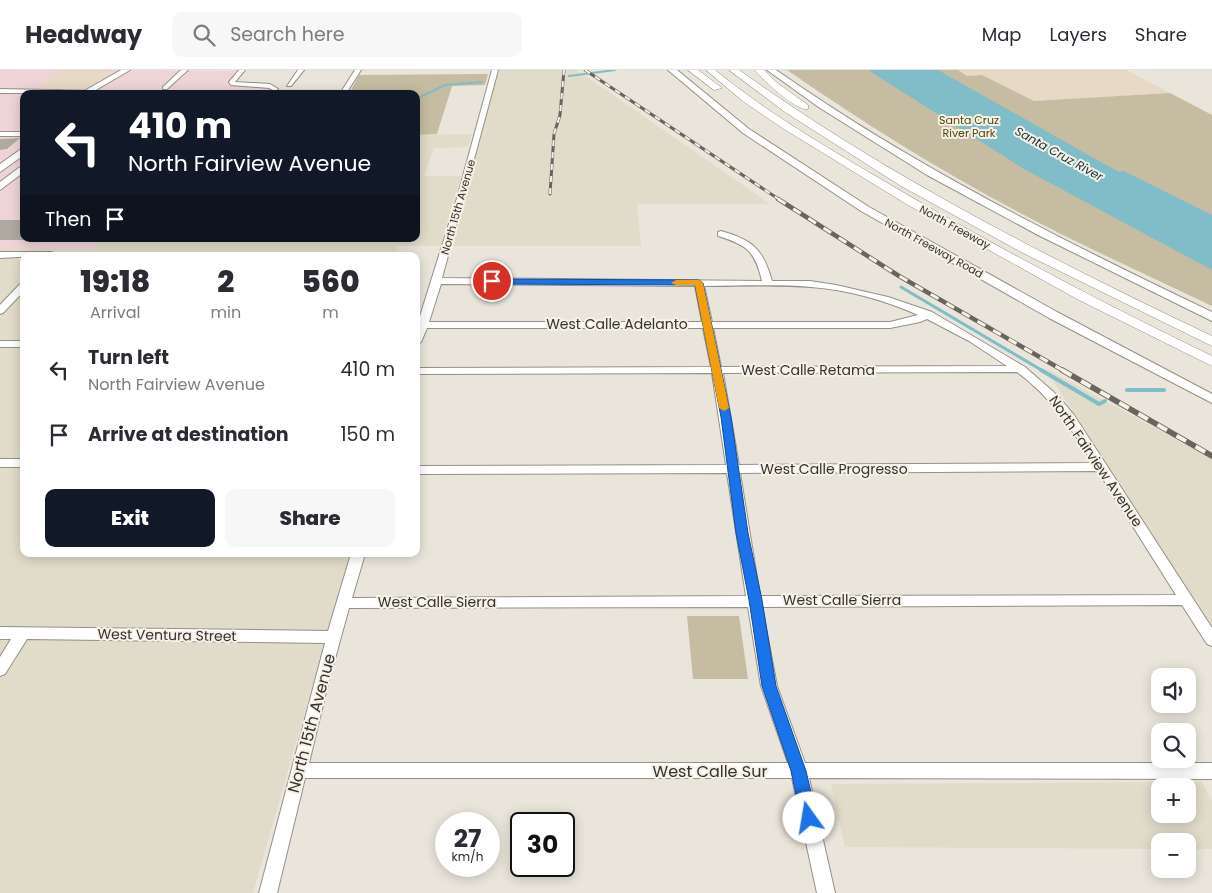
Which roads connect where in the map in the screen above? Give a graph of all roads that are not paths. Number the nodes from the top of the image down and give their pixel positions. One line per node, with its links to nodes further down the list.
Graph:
1 (185, 70): 14 (street)
2 (242, 70): 15 (street)
3 (300, 70): 13 (street)
4 (358, 70): 19 (street)
5 (495, 70): 32 (street, North 15th Avenue)
6 (672, 70): 49 (main road, North Freeway Road)
7 (692, 70): 28 (highway)
8 (710, 70): 28 (highway, North Freeway)
9 (734, 70): 27 (highway, North Freeway)
10 (759, 70): 27 (highway)
11 (771, 70): 38 (main road)
12 (123, 72): 17 (main road); 18 (main road)
13 (289, 85)
14 (165, 88)
15 (275, 89)
16 (0, 90): 20 (street)
17 (90, 90)
18 (104, 90)
19 (345, 90)
20 (20, 91)
21 (0, 134): 22 (street)
22 (20, 134)
23 (20, 153): 24 (main road)
24 (0, 169)
25 (20, 170): 26 (main road)
26 (0, 187)
27 (934, 198): 42 (highway, North Freeway)
28 (908, 201): 45 (highway, North Freeway)
29 (721, 234): 34 (street)
30 (0, 255): 31 (street)
31 (20, 255)
32 (437, 281): 33 (street, North Fairview Avenue); 40 (street, North 15th Avenue)
33 (699, 283): 34 (street, North Fairview Avenue); 39 (street)
34 (768, 284): 37 (street, North Fairview Avenue)
35 (20, 289): 36 (street)
36 (0, 311)
37 (928, 314): 39 (street, West Calle Adelanto); 46 (street, North Fairview Avenue)
38 (1212, 317)
39 (708, 324): 40 (street, West Calle Adelanto); 48 (street)
40 (424, 325): 41 (street, North 15th Avenue)
41 (420, 334)
42 (1212, 342)
43 (0, 344): 44 (street)
44 (20, 344)
45 (1212, 362)
46 (1021, 369): 48 (street, West Calle Retama); 52 (street, North Fairview Avenue)
47 (420, 371): 48 (street, West Calle Retama)
48 (717, 371): 54 (street)
49 (1212, 399)
50 (0, 462): 51 (street)
51 (20, 463)
52 (1101, 467): 54 (street, West Calle Progresso); 57 (street, North Fairview Avenue)
53 (420, 470): 54 (street, West Calle Progresso)
54 (732, 470): 56 (street)
55 (357, 557): 58 (street, North 15th Avenue)
56 (756, 600): 57 (street, West Calle Sierra); 58 (street, West Calle Sierra); 65 (street)
57 (1188, 600): 62 (street, North Fairview Avenue)
58 (345, 603): 61 (street, North 15th Avenue)
59 (0, 633): 60 (street, West Ventura Street)
60 (22, 634): 61 (street, West Ventura Street); 63 (street)
61 (334, 637): 64 (street, North 15th Avenue)
62 (1212, 640)
63 (0, 670)
64 (298, 770): 65 (street, West Calle Sur); 67 (street, North 15th Avenue)
65 (799, 771): 66 (street, West Calle Sur); 68 (street)
66 (1212, 771)
67 (268, 893)
68 (826, 893)

